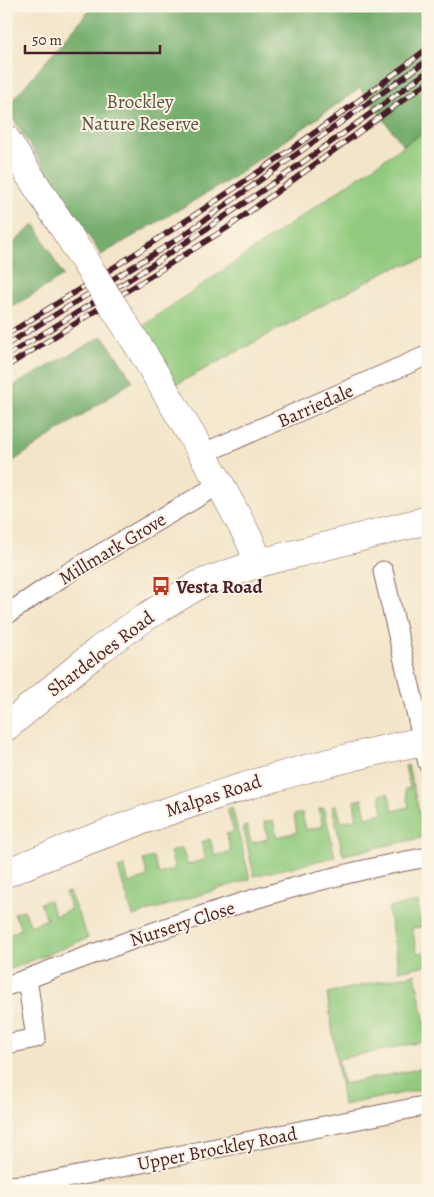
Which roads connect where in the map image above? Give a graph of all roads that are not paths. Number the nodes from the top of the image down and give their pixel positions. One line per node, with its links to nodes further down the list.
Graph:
1 (6, 139): 3 (street, bridge)
2 (428, 355): 3 (street, Barriedale)
3 (202, 454): 4 (street)
4 (220, 484): 6 (street); 8 (street, Millmark Grove)
5 (428, 520): 6 (street, Shardeloes Road)
6 (259, 563): 9 (street, Shardeloes Road)
7 (384, 571): 10 (street)
8 (6, 615)
9 (6, 727)
10 (426, 748): 12 (street, Malpas Road)
11 (428, 857): 13 (street, Nursery Close)
12 (6, 873)
13 (27, 979): 14 (street, Nursery Close); 15 (street)
14 (6, 986)
15 (7, 1044)
16 (428, 1105): 17 (street, Upper Brockley Road)
17 (6, 1186)

